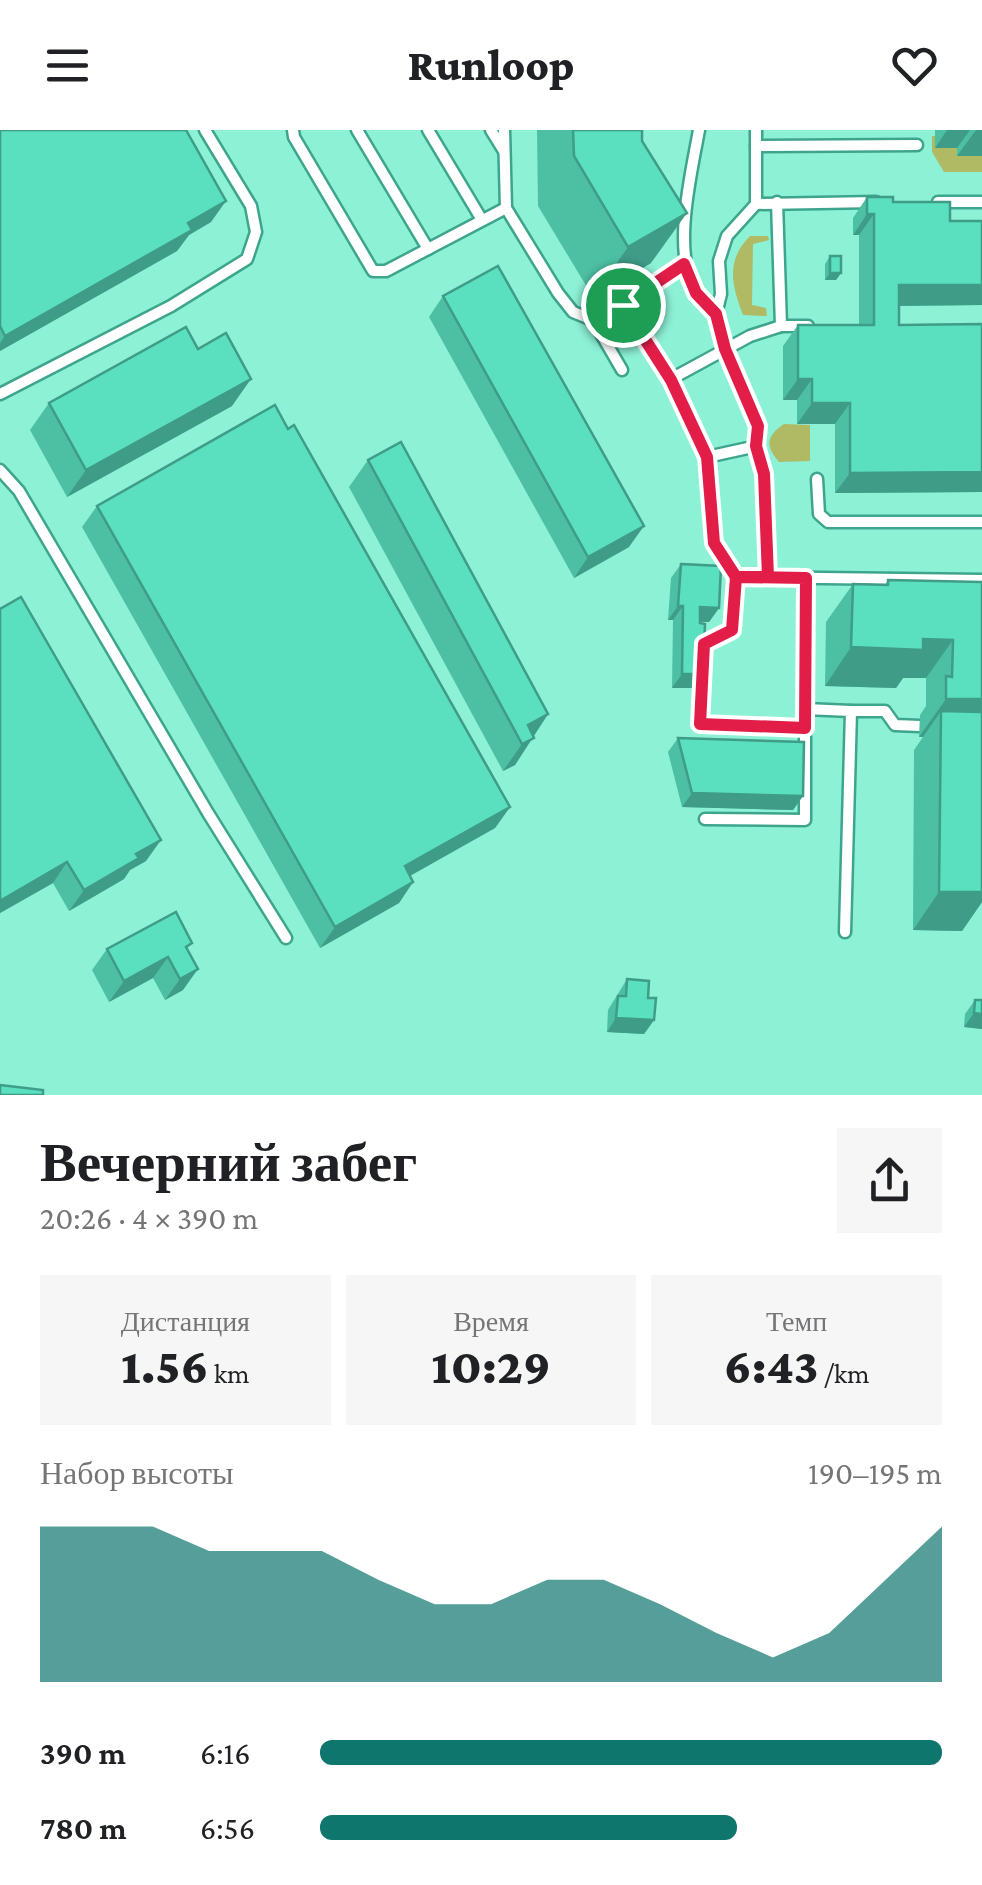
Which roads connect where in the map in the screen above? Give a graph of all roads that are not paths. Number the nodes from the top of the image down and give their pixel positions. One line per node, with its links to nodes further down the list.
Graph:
1 (205, 130): 29 (lane)
2 (293, 130): 19 (lane)
3 (357, 130): 19 (lane)
4 (428, 130): 18 (lane)
5 (491, 130): 11 (lane)
6 (504, 130): 11 (lane)
7 (699, 130): 20 (lane)
8 (756, 130): 10 (lane)
9 (917, 145): 10 (lane)
10 (756, 146): 16 (lane)
11 (504, 152): 17 (lane)
12 (778, 202): 13 (lane); 16 (lane); 24 (lane)
13 (889, 202)
14 (926, 202): 15 (lane)
15 (982, 202)
16 (756, 204): 22 (lane)
17 (506, 208): 18 (lane); 23 (lane)
18 (482, 220): 19 (lane)
19 (428, 249)
20 (684, 264): 21 (lane); 22 (lane)
21 (623, 305): 23 (lane); 28 (lane)
22 (716, 314): 26 (lane)
23 (593, 320): 27 (lane)
24 (781, 326): 25 (lane); 26 (lane)
25 (820, 326)
26 (725, 349): 28 (lane); 30 (lane)
27 (622, 370)
28 (671, 380): 31 (lane)
29 (0, 394)
30 (756, 446): 31 (lane); 36 (lane)
31 (707, 457): 35 (lane)
32 (0, 470): 45 (lane)
33 (817, 479): 34 (lane)
34 (982, 522)
35 (736, 577): 36 (lane); 42 (lane)
36 (768, 577): 37 (lane)
37 (806, 578): 38 (lane); 39 (lane)
38 (982, 580)
39 (805, 710): 40 (lane); 42 (lane)
40 (851, 711): 41 (lane); 44 (lane)
41 (920, 726)
42 (805, 728): 43 (lane)
43 (705, 819)
44 (846, 932)
45 (286, 938)

